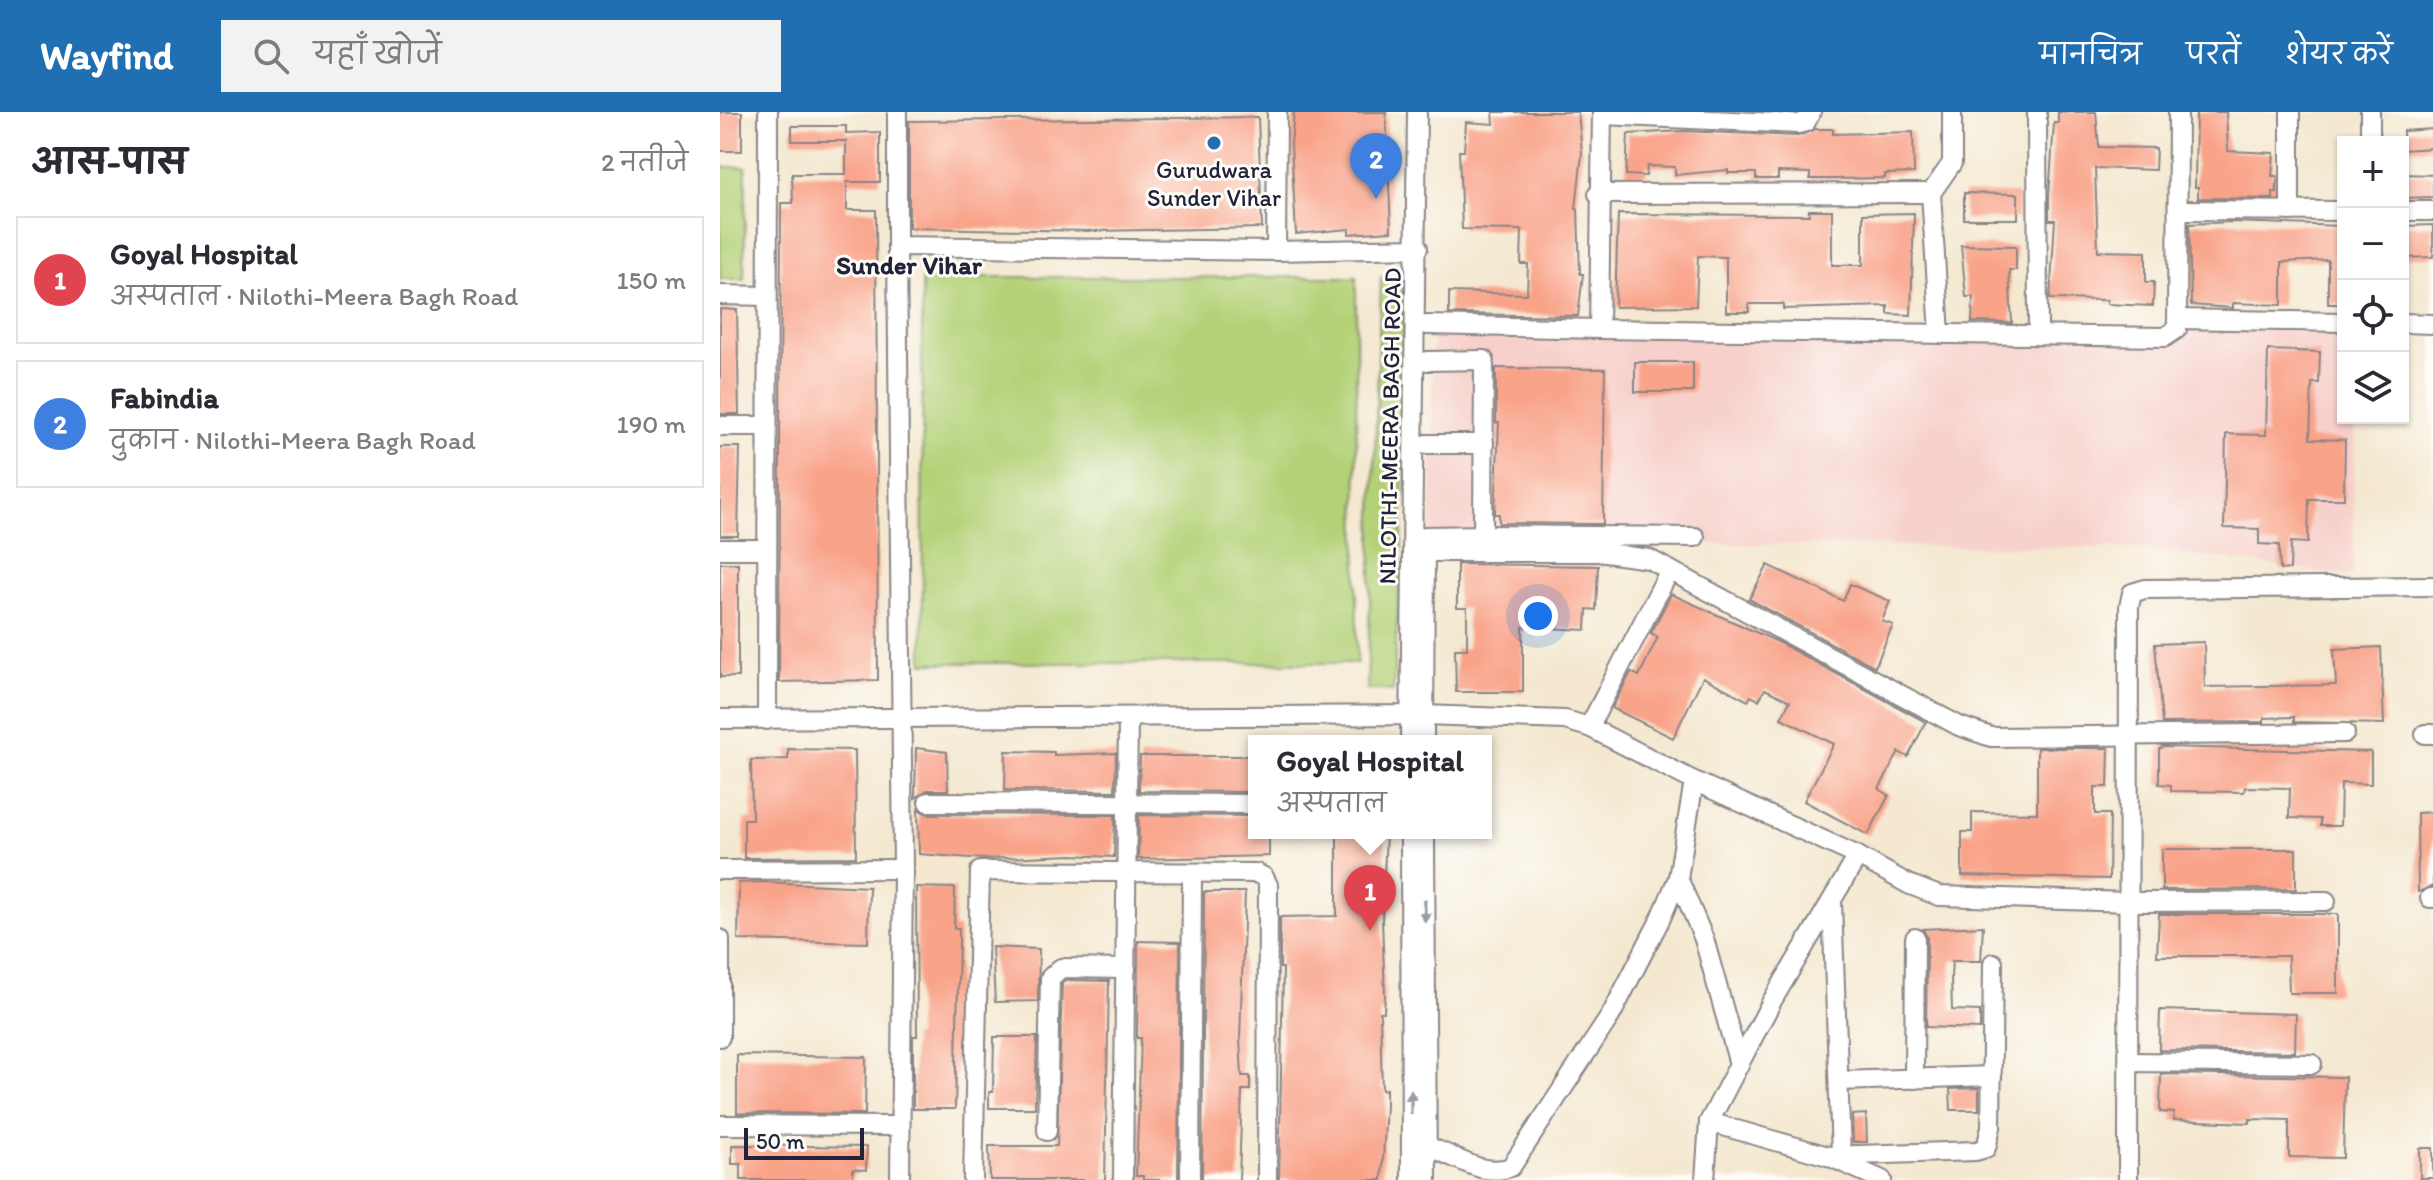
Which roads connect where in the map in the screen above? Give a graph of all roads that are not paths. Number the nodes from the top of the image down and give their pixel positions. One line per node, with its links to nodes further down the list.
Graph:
1 (768, 112): 26 (street)
2 (897, 112): 22 (street)
3 (1277, 112): 24 (street)
4 (1417, 112): 23 (street, NILOTHI-MEERA BAGH ROAD)
5 (1427, 112): 31 (street, NILOTHI-MEERA BAGH ROAD)
6 (1811, 112): 13 (street)
7 (1952, 112): 15 (street)
8 (2037, 112): 34 (street)
9 (2178, 112): 17 (street)
10 (2290, 112): 18 (street)
11 (2370, 112): 14 (street)
12 (1602, 114): 13 (street); 16 (street)
13 (1706, 116)
14 (2370, 136)
15 (1931, 193): 16 (street); 33 (street)
16 (1598, 194): 32 (street)
17 (2178, 210): 18 (street); 27 (street)
18 (2290, 211): 19 (street)
19 (2337, 211)
20 (2409, 211): 21 (street)
21 (2433, 211)
22 (897, 246): 24 (street); 50 (street)
23 (1418, 248): 24 (street); 42 (street, NILOTHI-MEERA BAGH ROAD)
24 (1276, 251)
25 (720, 295): 26 (street)
26 (767, 296): 37 (street)
27 (2177, 319): 28 (street); 34 (street)
28 (2337, 322)
29 (2409, 323): 30 (street)
30 (2433, 324)
31 (1427, 325): 32 (street); 35 (street, NILOTHI-MEERA BAGH ROAD)
32 (1599, 329): 33 (street)
33 (1940, 334): 34 (street)
34 (2038, 335)
35 (1427, 361): 38 (street, NILOTHI-MEERA BAGH ROAD); 39 (street)
36 (720, 426): 37 (street)
37 (767, 426): 44 (street)
38 (1426, 444): 39 (street); 42 (street, NILOTHI-MEERA BAGH ROAD)
39 (1484, 444): 40 (street)
40 (1483, 535): 41 (street); 42 (street)
41 (1695, 537)
42 (1421, 547): 45 (street); 47 (street, NILOTHI-MEERA BAGH ROAD)
43 (720, 549): 44 (street)
44 (767, 549): 51 (street)
45 (1670, 570): 52 (street); 56 (street)
46 (2433, 586): 56 (street)
47 (1417, 715): 48 (street); 52 (street); 54 (street, NILOTHI-MEERA BAGH ROAD); 55 (street, NILOTHI-MEERA BAGH ROAD)
48 (1128, 717): 50 (street); 59 (street)
49 (720, 719): 51 (street)
50 (901, 719): 51 (street); 64 (street)
51 (767, 720)
52 (1589, 727): 57 (street)
53 (2345, 733): 56 (street)
54 (1412, 735)
55 (1422, 735)
56 (2132, 735): 71 (street)
57 (1694, 781): 63 (street); 68 (street)
58 (928, 802): 59 (street)
59 (1128, 804): 60 (street); 66 (street)
60 (1248, 804)
61 (1410, 839): 88 (street, one-way to 61)
62 (1425, 839): 88 (street, one-way to 88)
63 (1858, 856): 69 (street); 71 (street)
64 (903, 869): 65 (street); 86 (street)
65 (720, 870)
66 (1128, 872): 67 (street); 75 (street); 91 (street)
67 (1192, 873): 93 (street); 94 (street)
68 (1678, 878): 79 (street); 88 (street)
69 (1832, 900): 79 (street); 83 (street)
70 (2326, 901): 71 (street)
71 (2130, 902): 78 (street)
72 (1915, 938): 82 (street)
73 (720, 939): 76 (street)
74 (1993, 963): 81 (street)
75 (1126, 969): 87 (street); 92 (street)
76 (721, 989): 77 (street)
77 (720, 1037)
78 (2129, 1062): 80 (street); 99 (street)
79 (1739, 1064): 84 (street)
80 (2312, 1064)
81 (1992, 1076): 82 (street); 89 (street)
82 (1914, 1079): 83 (street)
83 (1839, 1081): 89 (street)
84 (1709, 1122): 89 (street); 97 (street)
85 (720, 1125): 86 (street)
86 (900, 1126): 90 (street)
87 (1047, 1131)
88 (1419, 1144): 95 (street); 96 (street)
89 (1834, 1156): 98 (street)
90 (900, 1180)
91 (973, 1180)
92 (1123, 1180)
93 (1190, 1180)
94 (1267, 1180)
95 (1411, 1180)
96 (1427, 1180)
97 (1705, 1180)
98 (1882, 1180)
99 (2128, 1180)

